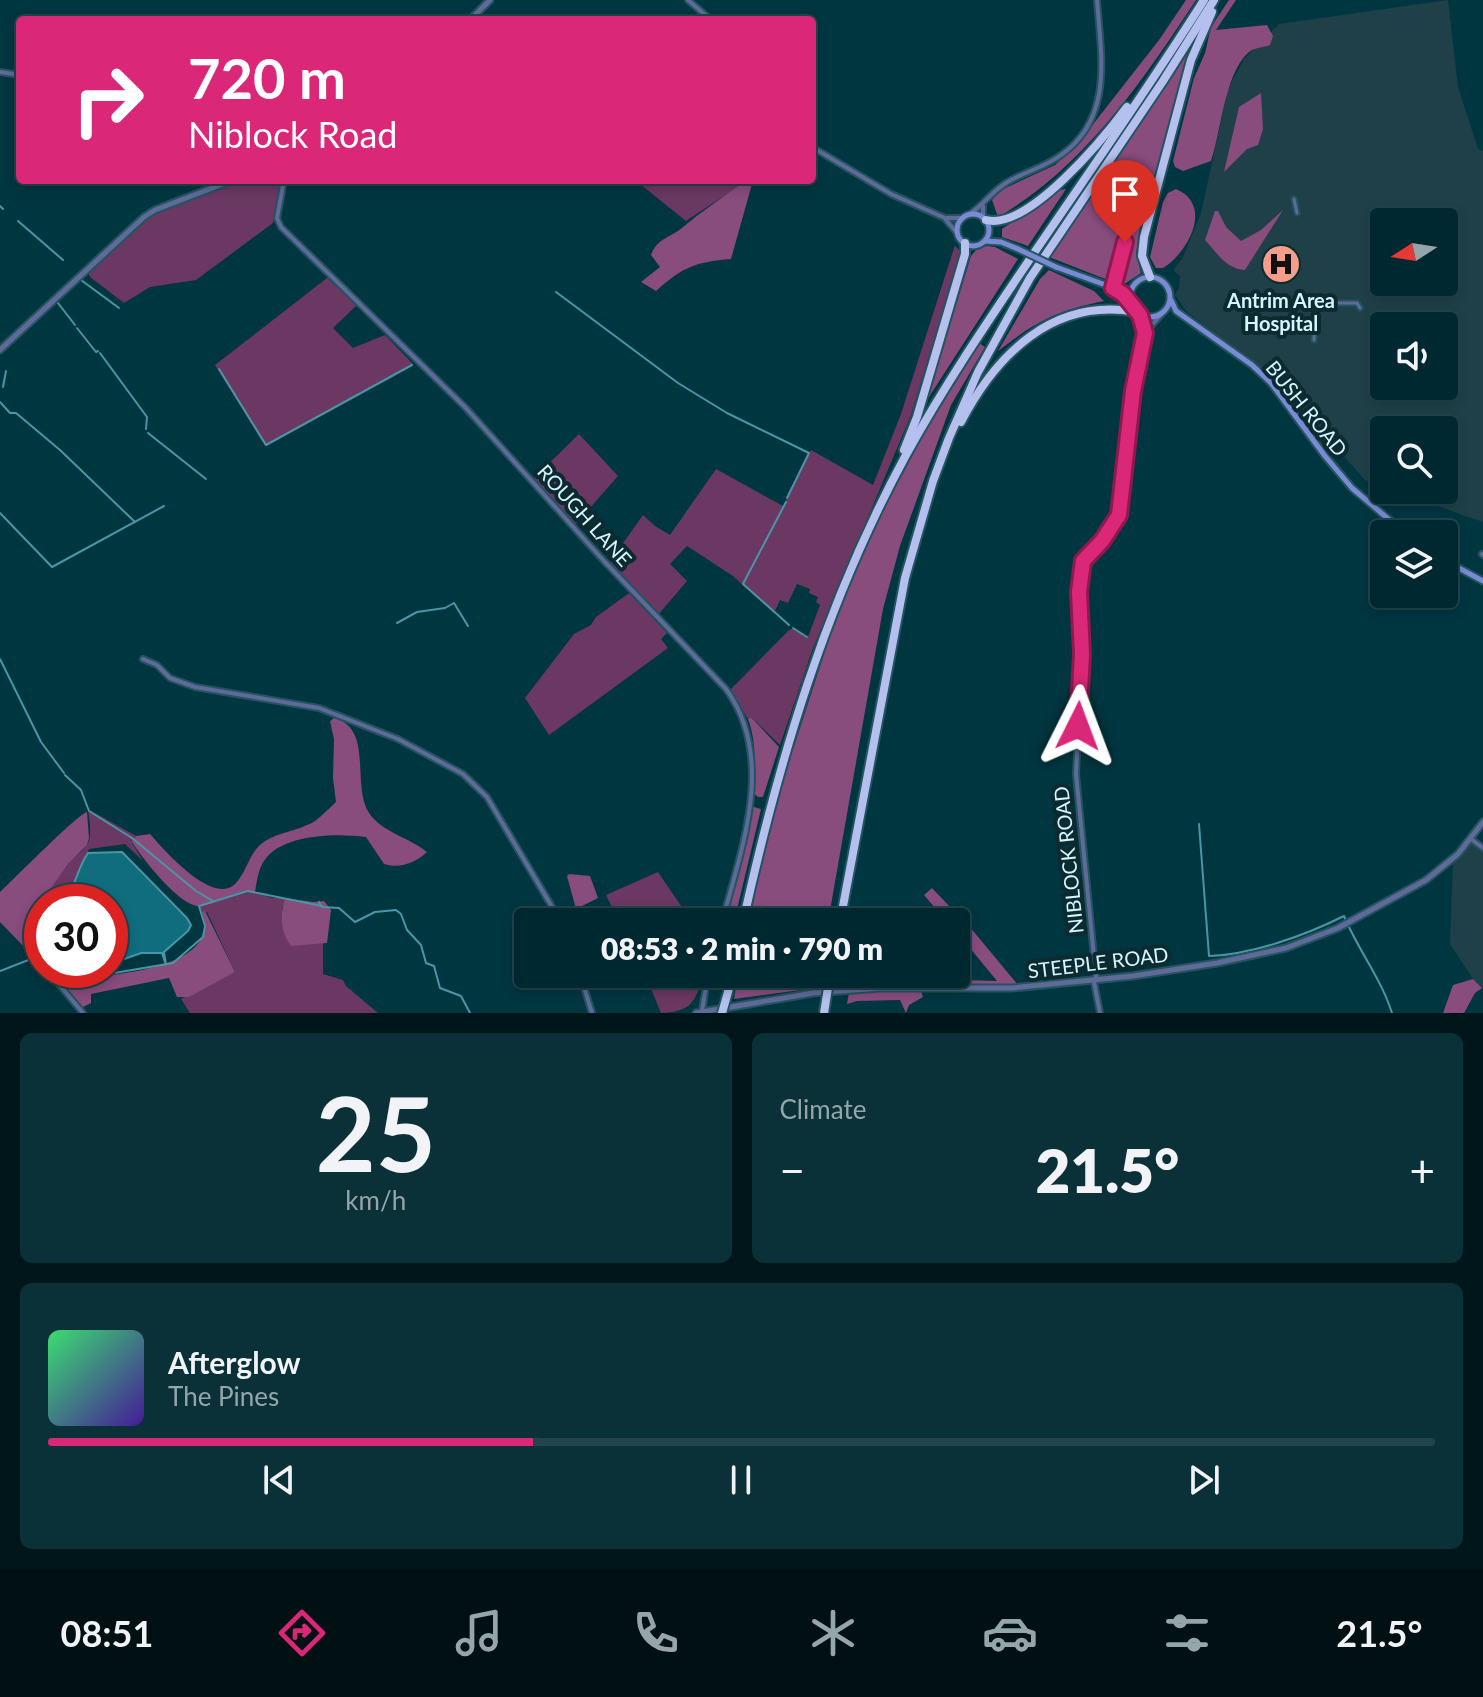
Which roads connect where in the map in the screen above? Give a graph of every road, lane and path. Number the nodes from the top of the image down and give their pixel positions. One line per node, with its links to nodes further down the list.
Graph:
1 (490, 0): 6 (street)
2 (688, 0): 7 (street)
3 (1097, 0): 14 (street)
4 (1204, 0): 8 (highway)
5 (1215, 0): 23 (highway); 35 (highway)
6 (474, 16)
7 (706, 16)
8 (1168, 56): 18 (highway); 36 (highway)
9 (816, 150): 17 (street)
10 (1119, 178): 25 (street)
11 (223, 184): 34 (street)
12 (283, 184): 45 (street, ROUGH LANE)
13 (1294, 199): 15 (street)
14 (983, 206): 16 (street); 18 (street)
15 (1297, 213)
16 (965, 216): 17 (street); 18 (main road); 19 (main road)
17 (945, 218): 19 (street)
18 (986, 222): 20 (main road); 21 (main road)
19 (958, 234): 22 (main road)
20 (985, 241): 21 (main road); 22 (main road)
21 (1001, 242): 25 (main road, bridge)
22 (965, 243): 36 (highway)
23 (1150, 277): 24 (main road); 26 (main road)
24 (1134, 285): 25 (main road); 27 (main road)
25 (1114, 288): 27 (main road)
26 (1171, 300): 29 (main road); 30 (main road)
27 (1131, 302): 31 (main road)
28 (1360, 308): 33 (street)
29 (1176, 311): 30 (main road); 37 (main road, BUSH ROAD)
30 (1163, 313): 31 (main road); 32 (street, NIBLOCK ROAD)
31 (1138, 314): 32 (street, NIBLOCK ROAD); 35 (highway)
32 (1145, 333): 48 (street, NIBLOCK ROAD)
33 (1314, 340)
34 (0, 350)
35 (933, 481): 47 (highway)
36 (883, 499): 46 (highway)
37 (1390, 520)
38 (1458, 568): 39 (main road)
39 (1483, 581)
40 (143, 659): 44 (street)
41 (1483, 822): 42 (street, STEEPLE ROAD)
42 (1471, 839): 43 (street); 48 (street, STEEPLE ROAD)
43 (1483, 848)
44 (553, 908)
45 (726, 908)
46 (746, 908)
47 (843, 908)
48 (1095, 980): 54 (street, STEEPLE ROAD); 59 (street, NIBLOCK ROAD)
49 (62, 988): 55 (street)
50 (584, 988): 56 (street)
51 (705, 988): 54 (street)
52 (729, 988): 57 (highway, bridge)
53 (828, 988): 58 (highway, bridge)
54 (699, 1012)
55 (83, 1013)
56 (592, 1013)
57 (722, 1013)
58 (824, 1013)
59 (1100, 1013)

